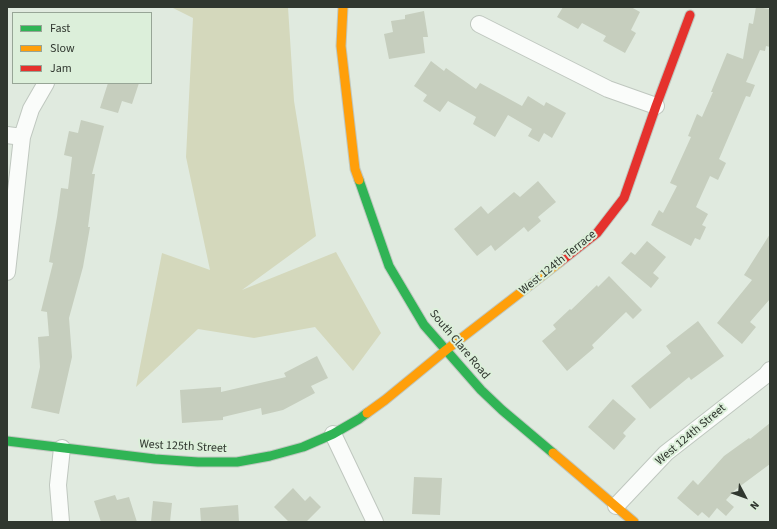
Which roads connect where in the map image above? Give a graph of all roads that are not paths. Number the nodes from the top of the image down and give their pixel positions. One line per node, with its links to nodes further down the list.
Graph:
1 (343, 7): 8 (street, South Clare Road)
2 (690, 15): 5 (street, West 124th Terrace)
3 (479, 24): 5 (street)
4 (45, 84): 6 (street)
5 (656, 106): 8 (street, West 124th Terrace)
6 (15, 136): 7 (street)
7 (7, 272)
8 (446, 350): 10 (street, West 125th Street); 13 (street, South Clare Road)
9 (770, 370): 13 (street, West 124th Street)
10 (333, 434): 12 (street, West 125th Street); 15 (street)
11 (7, 441): 12 (street, West 125th Street)
12 (62, 448): 14 (street)
13 (616, 506): 16 (street, South Clare Road)
14 (61, 522)
15 (375, 522)
16 (634, 522)

